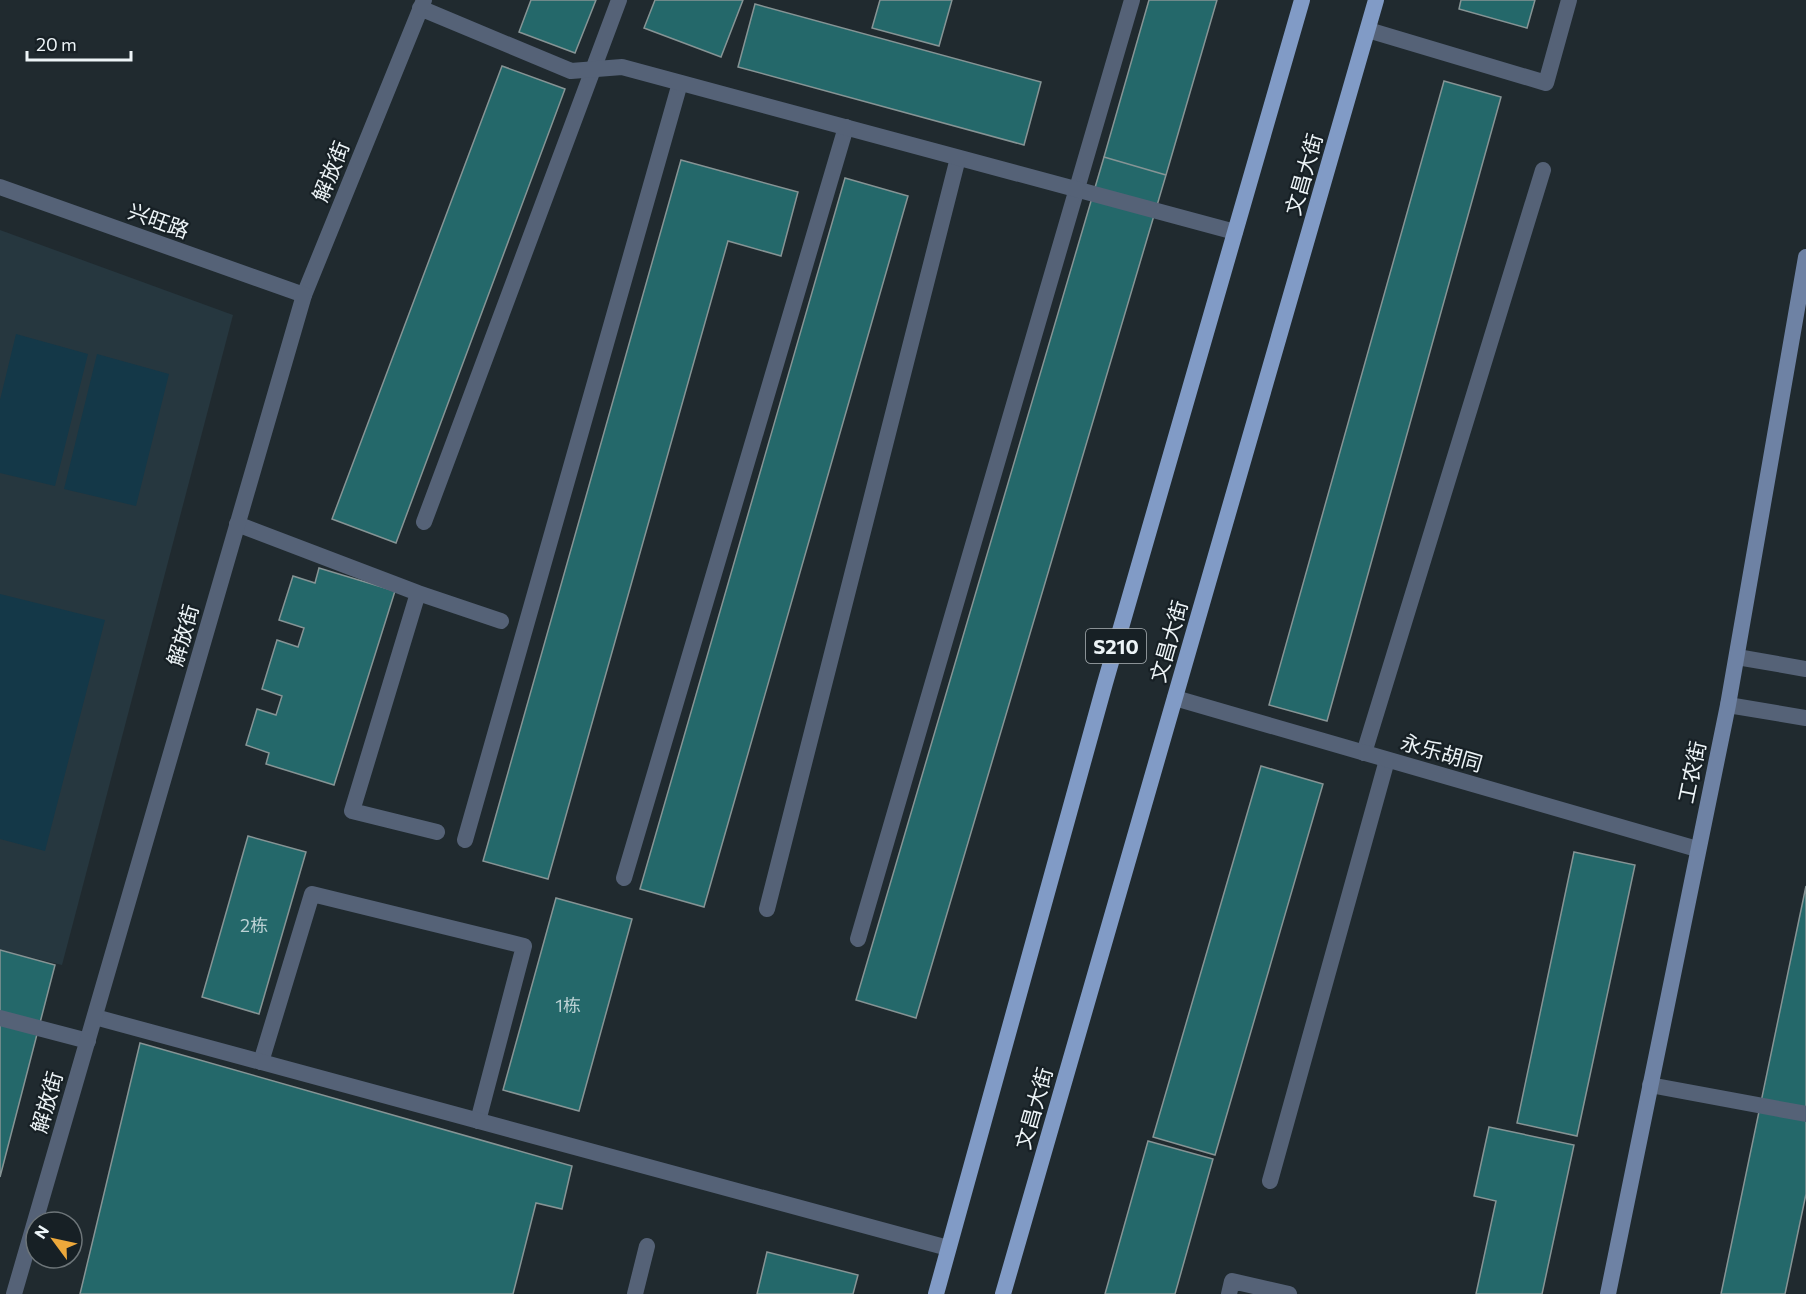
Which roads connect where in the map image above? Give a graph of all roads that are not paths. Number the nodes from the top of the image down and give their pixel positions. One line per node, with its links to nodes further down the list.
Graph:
1 (620, 0): 8 (street)
2 (1132, 0): 14 (street)
3 (1302, 0): 15 (main road, 文昌大街 / S210)
4 (1376, 0): 7 (main road, 文昌大街)
5 (1569, 0): 7 (street)
6 (422, 4): 8 (street); 18 (street, 解放街)
7 (1368, 30): 25 (main road, 文昌大街)
8 (593, 69): 9 (street); 19 (street)
9 (680, 82): 10 (street); 31 (street)
10 (846, 127): 11 (street); 33 (street)
11 (958, 158): 14 (street); 34 (street)
12 (1544, 170): 28 (street)
13 (0, 187): 18 (street, 兴旺路)
14 (1077, 190): 15 (street); 35 (street)
15 (1235, 232): 45 (main road, 文昌大街 / S210)
16 (1806, 257): 17 (main road, 工农街)
17 (1804, 277): 23 (main road, 工农街)
18 (304, 295): 20 (street, 解放街)
19 (424, 522)
20 (237, 524): 21 (street); 36 (street, 解放街)
21 (418, 593): 22 (street); 30 (street)
22 (501, 621)
23 (1737, 657): 24 (street); 26 (main road, 工农街)
24 (1806, 669)
25 (1175, 698): 28 (street, 永乐胡同); 49 (main road, 文昌大街)
26 (1728, 705): 27 (street); 32 (main road, 工农街)
27 (1806, 718)
28 (1364, 753): 29 (street, 永乐胡同)
29 (1387, 760): 32 (street, 永乐胡同); 43 (street)
30 (437, 832)
31 (465, 840)
32 (1697, 849): 40 (main road, 工农街)
33 (624, 878)
34 (766, 909)
35 (858, 939)
36 (94, 1017): 38 (street, 解放街); 39 (street)
37 (0, 1018): 38 (street)
38 (87, 1041): 46 (street, 解放街)
39 (261, 1062): 42 (street); 42 (street)
40 (1650, 1085): 41 (street); 52 (main road, 工农街)
41 (1806, 1114)
42 (478, 1121): 45 (street)
43 (1270, 1181)
44 (647, 1246): 47 (street)
45 (948, 1248): 48 (main road, 文昌大街 / S210)
46 (14, 1294)
47 (635, 1294)
48 (936, 1294)
49 (1003, 1294)
50 (1229, 1294): 51 (street)
51 (1289, 1294)
52 (1608, 1294)

